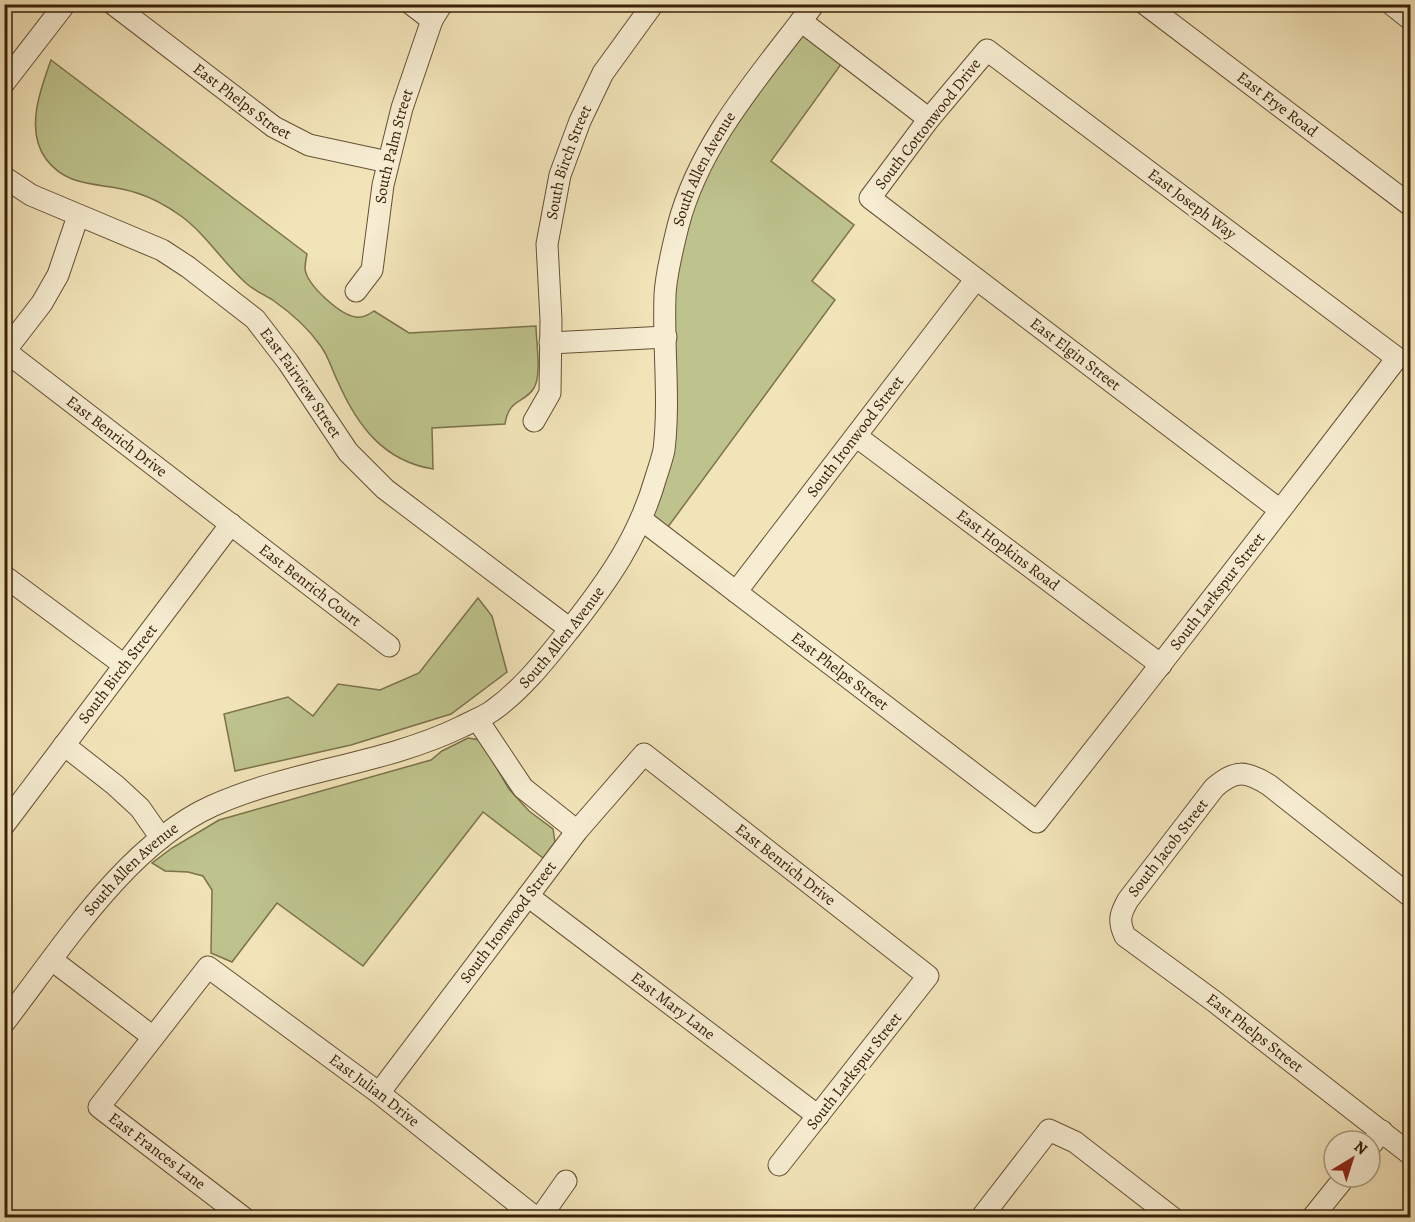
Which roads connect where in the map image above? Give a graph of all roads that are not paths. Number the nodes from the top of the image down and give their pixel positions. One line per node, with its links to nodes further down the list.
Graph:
1 (65, 4): 11 (street)
2 (113, 4): 13 (street, East Phelps Street)
3 (411, 4): 7 (street)
4 (653, 4): 21 (street, South Birch Street)
5 (1145, 4): 16 (street, East Frye Road)
6 (1391, 4): 9 (street)
7 (437, 12): 13 (street, South Palm Street)
8 (807, 13): 12 (street); 20 (street, South Allen Avenue)
9 (1410, 20)
10 (987, 50): 12 (street, South Cottonwood Drive); 23 (street, East Joseph Way)
11 (4, 83)
12 (929, 119): 15 (street, South Cottonwood Drive)
13 (388, 162): 19 (street, South Palm Street)
14 (4, 177): 17 (street, East Fairview Street)
15 (870, 198): 18 (street, East Elgin Street)
16 (1410, 205)
17 (78, 216): 22 (street); 31 (street, East Fairview Street)
18 (976, 279): 25 (street, South Ironwood Street); 26 (street, East Elgin Street)
19 (356, 291)
20 (666, 337): 21 (street); 27 (street, South Allen Avenue)
21 (550, 343): 24 (street, South Birch Street)
22 (5, 350): 28 (street, East Benrich Drive)
23 (1397, 358): 26 (street, South Larkspur Street)
24 (534, 421)
25 (856, 436): 30 (street, South Ironwood Street); 33 (street, East Hopkins Road)
26 (1280, 510): 33 (street, South Larkspur Street)
27 (642, 520): 30 (street, East Phelps Street); 31 (street, South Allen Avenue)
28 (231, 524): 32 (street, East Benrich Court); 34 (street, South Birch Street)
29 (4, 576): 34 (street)
30 (736, 592): 39 (street, East Phelps Street)
31 (570, 629): 35 (street, South Allen Avenue)
32 (389, 646)
33 (1161, 665): 39 (street, South Larkspur Street)
34 (124, 666): 36 (street, South Birch Street)
35 (477, 719): 40 (street); 41 (street, South Allen Avenue)
36 (64, 745): 38 (street, South Birch Street); 41 (street)
37 (644, 754): 40 (street, South Ironwood Street); 46 (street, East Benrich Drive)
38 (7, 817)
39 (1037, 822)
40 (577, 831): 42 (street, South Ironwood Street)
41 (161, 838): 45 (street, South Allen Avenue)
42 (528, 896): 49 (street, South Ironwood Street); 50 (street, East Mary Lane)
43 (1410, 896): 44 (street, South Jacob Street)
44 (1125, 936): 51 (street, East Phelps Street)
45 (52, 960): 47 (street, South Allen Avenue); 48 (street)
46 (928, 976): 50 (street, South Larkspur Street)
47 (4, 1023)
48 (153, 1037): 49 (street, East Julian Drive); 57 (street, East Frances Lane)
49 (379, 1093): 58 (street, East Julian Drive)
50 (818, 1116): 54 (street, South Larkspur Street)
51 (1364, 1129)
52 (1382, 1142): 53 (street, East Phelps Street)
53 (1410, 1155)
54 (779, 1165)
55 (566, 1181): 59 (street)
56 (1335, 1189): 62 (street)
57 (244, 1218)
58 (536, 1218)
59 (540, 1218)
60 (981, 1218): 61 (street)
61 (1173, 1218)
62 (1312, 1218)

